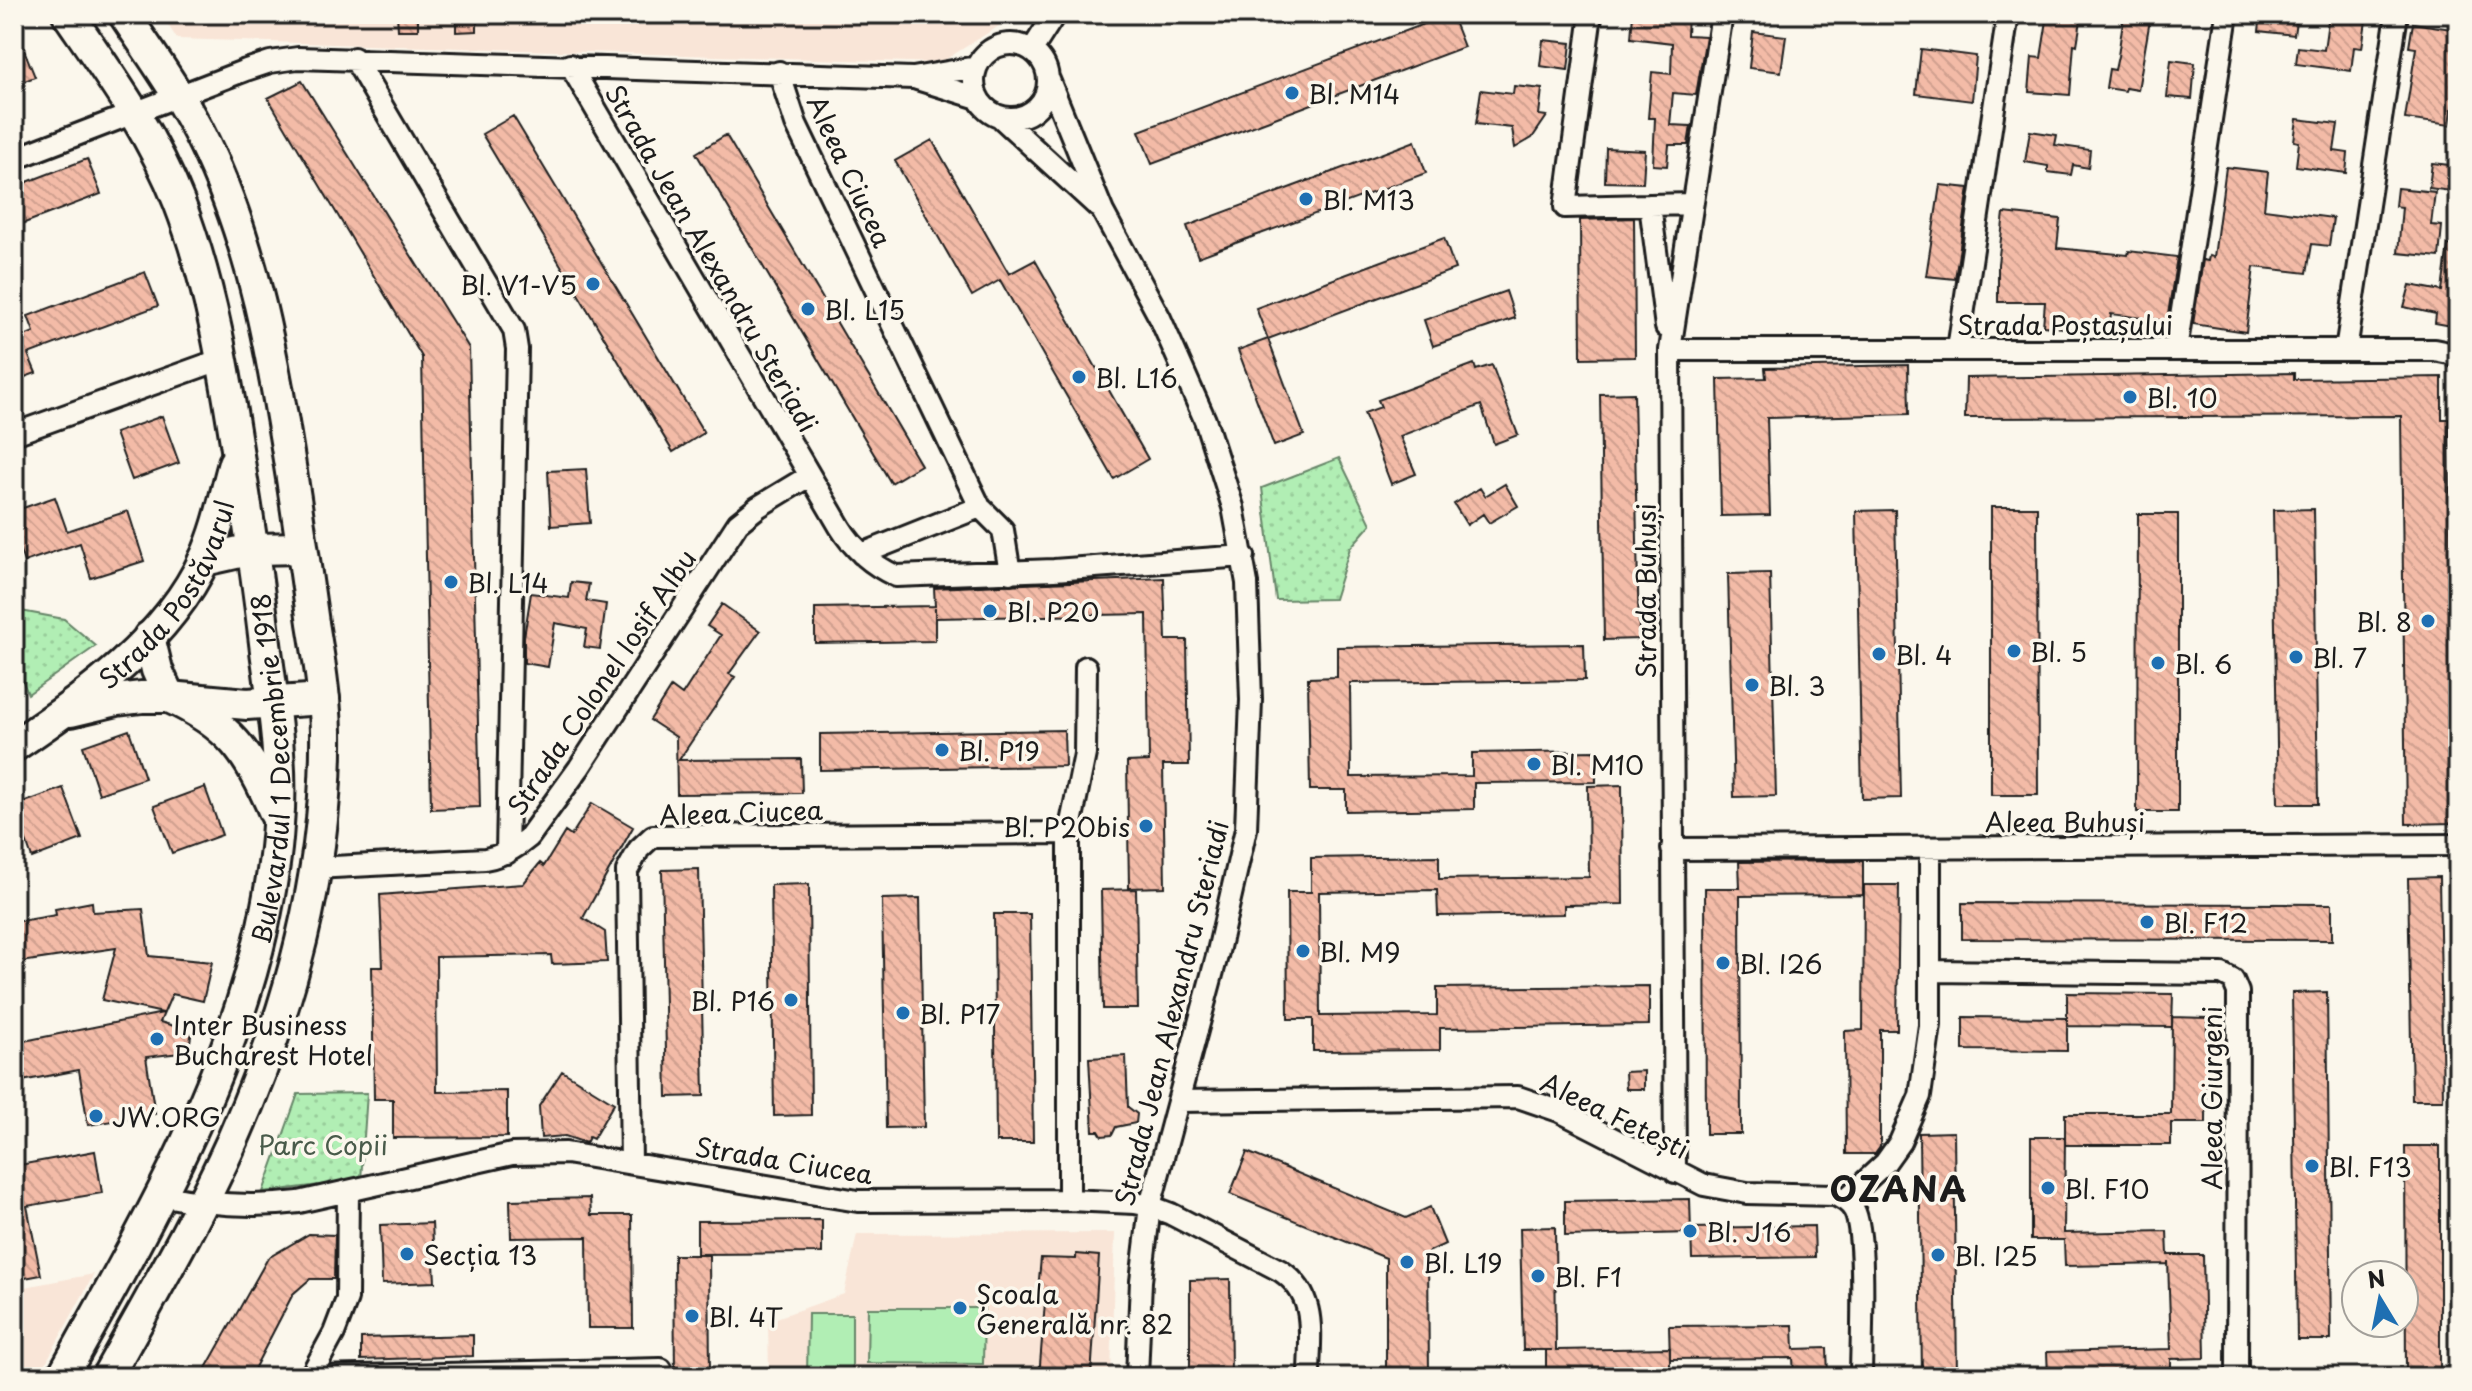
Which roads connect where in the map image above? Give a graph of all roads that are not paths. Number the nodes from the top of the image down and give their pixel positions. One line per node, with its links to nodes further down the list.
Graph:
1 (68, 14): 18 (main road, Bulevardul 1 Decembrie 1918)
2 (124, 14): 16 (main road, Bulevardul 1 Decembrie 1918)
3 (1055, 14): 9 (street)
4 (1591, 14): 22 (street)
5 (1722, 14): 21 (street, Strada Buhuși)
6 (2008, 14): 24 (street)
7 (2227, 14): 26 (street)
8 (2397, 14): 27 (street)
9 (1032, 50): 12 (street); 15 (street)
10 (354, 58): 11 (street, Strada Jean Alexandru Steriadi); 16 (street, Strada Jean Alexandru Steriadi); 52 (street)
11 (570, 65): 13 (street, Strada Jean Alexandru Steriadi); 32 (street, Strada Jean Alexandru Steriadi)
12 (976, 67): 14 (street, Strada Jean Alexandru Steriadi); 17 (street)
13 (779, 72): 14 (street, Strada Jean Alexandru Steriadi); 33 (street, Aleea Ciucea)
14 (913, 78): 17 (street, Strada Jean Alexandru Steriadi)
15 (1049, 80): 19 (street); 23 (street, Strada Jean Alexandru Steriadi)
16 (179, 96): 18 (street, Strada Jean Alexandru Steriadi); 34 (main road, Bulevardul 1 Decembrie 1918)
17 (978, 98): 19 (street)
18 (135, 114): 20 (street, Strada Jean Alexandru Steriadi); 29 (main road, Bulevardul 1 Decembrie 1918)
19 (999, 116): 23 (street, Strada Jean Alexandru Steriadi)
20 (14, 159)
21 (1692, 204): 22 (street); 25 (street, Strada Buhuși)
22 (1650, 205): 25 (street)
23 (1103, 212): 37 (street, Strada Jean Alexandru Steriadi)
24 (1958, 349): 25 (street, Strada Poștașului); 26 (street, Strada Poștașului)
25 (1670, 350): 51 (street, Strada Buhuși)
26 (2176, 350): 27 (street, Strada Poștașului)
27 (2346, 350): 28 (street, Strada Poștașului)
28 (2458, 358)
29 (222, 359): 30 (street); 31 (main road, Bulevardul 1 Decembrie 1918)
30 (14, 434)
31 (237, 450): 35 (main road, Bulevardul 1 Decembrie 1918); 38 (main road, Strada Postăvarul)
32 (809, 476): 36 (street); 52 (street, Strada Colonel Iosif Albu)
33 (980, 507): 36 (street); 39 (street, Aleea Ciucea)
34 (302, 548): 35 (main road); 43 (main road, Bulevardul 1 Decembrie 1918)
35 (253, 549): 38 (main road); 44 (main road, Bulevardul 1 Decembrie 1918)
36 (862, 554): 39 (street)
37 (1244, 556): 39 (street); 55 (street, Strada Jean Alexandru Steriadi)
38 (204, 560): 40 (main road, Strada Postăvarul)
39 (1010, 573)
40 (149, 637): 42 (main road); 45 (main road, Strada Postăvarul)
41 (1086, 667): 48 (street)
42 (169, 697): 44 (main road, Strada Postăvarul); 45 (main road, Strada Postăvarul); 47 (main road)
43 (324, 699): 44 (main road, Strada Postăvarul); 53 (main road, Bulevardul 1 Decembrie 1918)
44 (274, 703): 47 (main road, Bulevardul 1 Decembrie 1918)
45 (61, 714): 46 (main road, Strada Postăvarul)
46 (14, 746)
47 (279, 822): 59 (main road, Bulevardul 1 Decembrie 1918)
48 (1069, 833): 56 (street, Aleea Ciucea); 60 (street)
49 (2458, 845): 50 (street, Aleea Buhuși)
50 (1930, 848): 51 (street, Aleea Buhuși); 54 (street)
51 (1672, 849): 57 (street, Strada Buhuși)
52 (507, 853): 53 (street, Strada Colonel Iosif Albu)
53 (315, 868): 62 (main road, Bulevardul 1 Decembrie 1918)
54 (1930, 971): 61 (street); 73 (street, Aleea Giurgeni)
55 (1178, 1101): 57 (street, Aleea Fetești); 63 (street, Strada Jean Alexandru Steriadi)
56 (631, 1163): 58 (street, Strada Ciucea); 60 (street, Strada Ciucea)
57 (1675, 1172): 61 (street, Aleea Fetești)
58 (348, 1191): 62 (street, Strada Ciucea); 68 (street)
59 (160, 1195): 62 (street, Strada Ciucea); 66 (main road, Bulevardul 1 Decembrie 1918)
60 (1069, 1200): 63 (street, Strada Ciucea)
61 (1845, 1200): 72 (street)
62 (202, 1203): 67 (main road, Bulevardul 1 Decembrie 1918)
63 (1150, 1206): 70 (street, Strada Jean Alexandru Steriadi); 71 (street, Strada Ciucea)
64 (661, 1369): 65 (street)
65 (507, 1375): 69 (street)
66 (62, 1377)
67 (107, 1377)
68 (310, 1377)
69 (316, 1377)
70 (1137, 1377)
71 (1309, 1377)
72 (1861, 1377)
73 (2237, 1377)

